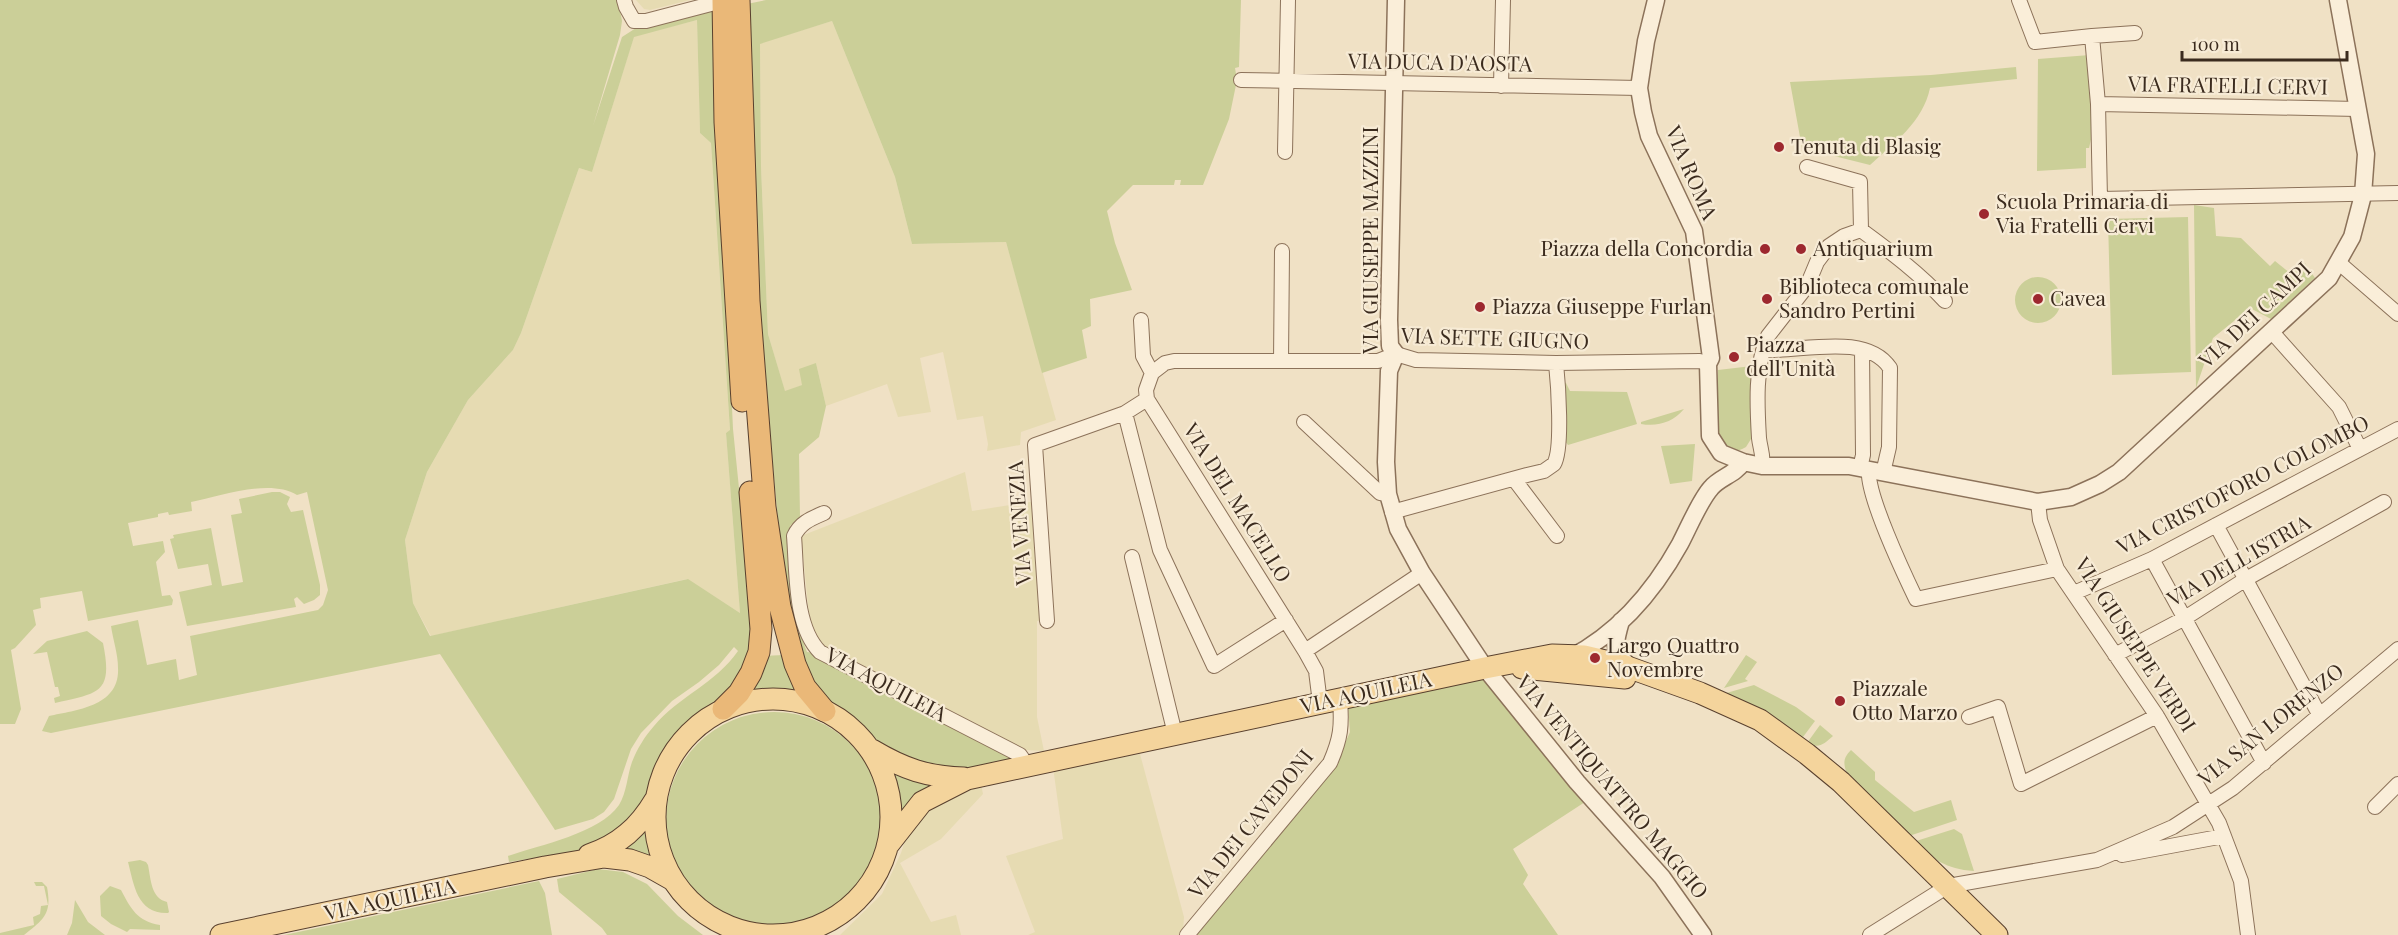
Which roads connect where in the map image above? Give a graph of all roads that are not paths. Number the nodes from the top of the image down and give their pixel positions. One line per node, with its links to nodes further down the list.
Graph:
1 (624, 0): 9 (street)
2 (739, 0): 75 (highway)
3 (1288, 0): 13 (street)
4 (1396, 0): 14 (street, VIA GIUSEPPE MAZZINI)
5 (1503, 0): 15 (street)
6 (1656, 0): 16 (street, VIA ROMA)
7 (2019, 0): 11 (street)
8 (2338, 0): 18 (street, VIA DEI CAMPI)
9 (717, 2): 74 (highway)
10 (2135, 33): 11 (street)
11 (2092, 36): 17 (street, VIA FRATELLI CERVI)
12 (1241, 80): 13 (street, VIA DUCA D'AOSTA)
13 (1287, 81): 14 (street, VIA DUCA D'AOSTA); 19 (street)
14 (1395, 82): 15 (street, VIA DUCA D'AOSTA); 32 (street, VIA GIUSEPPE MAZZINI)
15 (1501, 86): 16 (street, VIA DUCA D'AOSTA)
16 (1639, 88): 35 (street, VIA ROMA)
17 (2098, 104): 18 (street, VIA FRATELLI CERVI); 22 (street, VIA FRATELLI CERVI)
18 (2358, 110): 22 (street, VIA DEI CAMPI)
19 (1285, 152)
20 (1807, 167): 23 (street)
21 (2398, 193): 22 (street)
22 (2363, 195): 25 (street, VIA DEI CAMPI)
23 (1861, 230): 26 (street); 31 (street)
24 (1282, 251): 33 (street)
25 (2338, 262): 27 (street); 29 (street, VIA DEI CAMPI)
26 (1945, 301)
27 (2398, 314)
28 (1141, 320): 36 (street)
29 (2271, 332): 42 (street); 49 (street, VIA DEI CAMPI)
30 (1862, 350): 31 (street); 43 (street); 46 (street)
31 (1765, 351): 41 (street)
32 (1396, 354): 33 (street, VIA SETTE GIUGNO); 34 (street, VIA SETTE GIUGNO); 48 (street, VIA GIUSEPPE MAZZINI)
33 (1281, 361): 36 (street, VIA SETTE GIUGNO)
34 (1556, 363): 35 (street, VIA SETTE GIUGNO); 47 (street)
35 (1708, 364): 44 (street)
36 (1152, 373): 37 (street)
37 (1147, 399): 38 (street, VIA VENEZIA); 63 (street, VIA DEL MACELLO)
38 (1125, 413): 62 (street, VIA VENEZIA); 63 (street)
39 (1304, 422): 48 (street)
40 (2398, 429): 42 (street, VIA CRISTOFORO COLOMBO)
41 (1759, 440): 44 (street); 45 (street)
42 (2360, 449): 53 (street, VIA CRISTOFORO COLOMBO)
43 (1887, 455): 46 (street); 46 (street)
44 (1743, 462): 45 (street); 64 (street)
45 (1762, 466): 46 (street)
46 (1869, 467): 49 (street); 57 (street)
47 (1514, 479): 51 (street); 54 (street)
48 (1388, 494): 51 (street, VIA GIUSEPPE MAZZINI)
49 (2038, 502): 57 (street, VIA GIUSEPPE VERDI)
50 (2384, 502): 59 (street, VIA DELL'ISTRIA)
51 (1392, 512): 58 (street, VIA GIUSEPPE MAZZINI)
52 (824, 513): 82 (street, VIA AQUILEIA)
53 (2216, 525): 56 (street, VIA CRISTOFORO COLOMBO); 59 (street)
54 (1557, 536)
55 (1132, 558): 79 (street)
56 (2152, 559): 60 (street, VIA CRISTOFORO COLOMBO); 61 (street)
57 (2057, 569): 60 (street, VIA GIUSEPPE VERDI)
58 (1422, 573): 66 (street); 69 (street, VIA GIUSEPPE MAZZINI)
59 (2246, 579): 61 (street, VIA DELL'ISTRIA); 76 (street)
60 (2074, 593): 68 (street, VIA GIUSEPPE VERDI)
61 (2185, 618): 68 (street, VIA DELL'ISTRIA); 81 (street)
62 (1047, 621)
63 (1286, 621): 66 (street, VIA DEL MACELLO)
64 (1621, 621): 67 (street); 71 (street)
65 (2398, 649): 76 (street, VIA SAN LORENZO)
66 (1305, 651): 73 (street, VIA DEL MACELLO)
67 (1575, 655): 69 (main road); 70 (street); 71 (main road)
68 (2115, 655): 77 (street, VIA GIUSEPPE VERDI)
69 (1485, 668): 70 (main road); 73 (main road, VIA AQUILEIA); 101 (street, VIA VENTIQUATTRO MAGGIO)
70 (1519, 668): 72 (main road)
71 (1631, 669): 72 (main road)
72 (1704, 694): 95 (main road)
73 (1330, 701): 79 (main road, VIA AQUILEIA); 100 (street, VIA DEI CAVEDONI)
74 (723, 709): 75 (main road); 85 (main road)
75 (825, 711): 80 (main road)
76 (2319, 714): 81 (street, VIA SAN LORENZO)
77 (2157, 716): 78 (street); 86 (street, VIA GIUSEPPE VERDI)
78 (1969, 717)
79 (1175, 734): 82 (main road, VIA AQUILEIA)
80 (871, 750): 83 (main road, VIA AQUILEIA); 90 (main road)
81 (2264, 763): 86 (street, VIA SAN LORENZO)
82 (1017, 767): 83 (main road, VIA AQUILEIA)
83 (967, 779): 90 (main road, VIA AQUILEIA)
84 (2398, 784): 87 (street)
85 (656, 797): 93 (main road, VIA AQUILEIA); 94 (main road)
86 (2209, 804): 88 (street, VIA SAN LORENZO); 89 (street, VIA GIUSEPPE VERDI)
87 (2375, 807)
88 (2168, 829): 91 (street); 92 (street, VIA SAN LORENZO)
89 (2224, 836): 91 (street, VIA SAN LORENZO); 104 (street, VIA GIUSEPPE VERDI)
90 (889, 844): 96 (main road)
91 (2170, 846): 92 (street, VIA SAN LORENZO)
92 (2097, 860): 95 (street, VIA SAN LORENZO)
93 (559, 864): 94 (main road, VIA AQUILEIA); 98 (main road, VIA AQUILEIA)
94 (673, 880): 97 (main road)
95 (1948, 886): 102 (street, VIA SAN LORENZO); 103 (main road)
96 (856, 901): 97 (main road); 99 (main road)
97 (743, 933)
98 (221, 935)
99 (833, 935)
100 (1187, 935)
101 (1703, 935)
102 (1870, 935)
103 (1997, 935)
104 (2248, 935)

